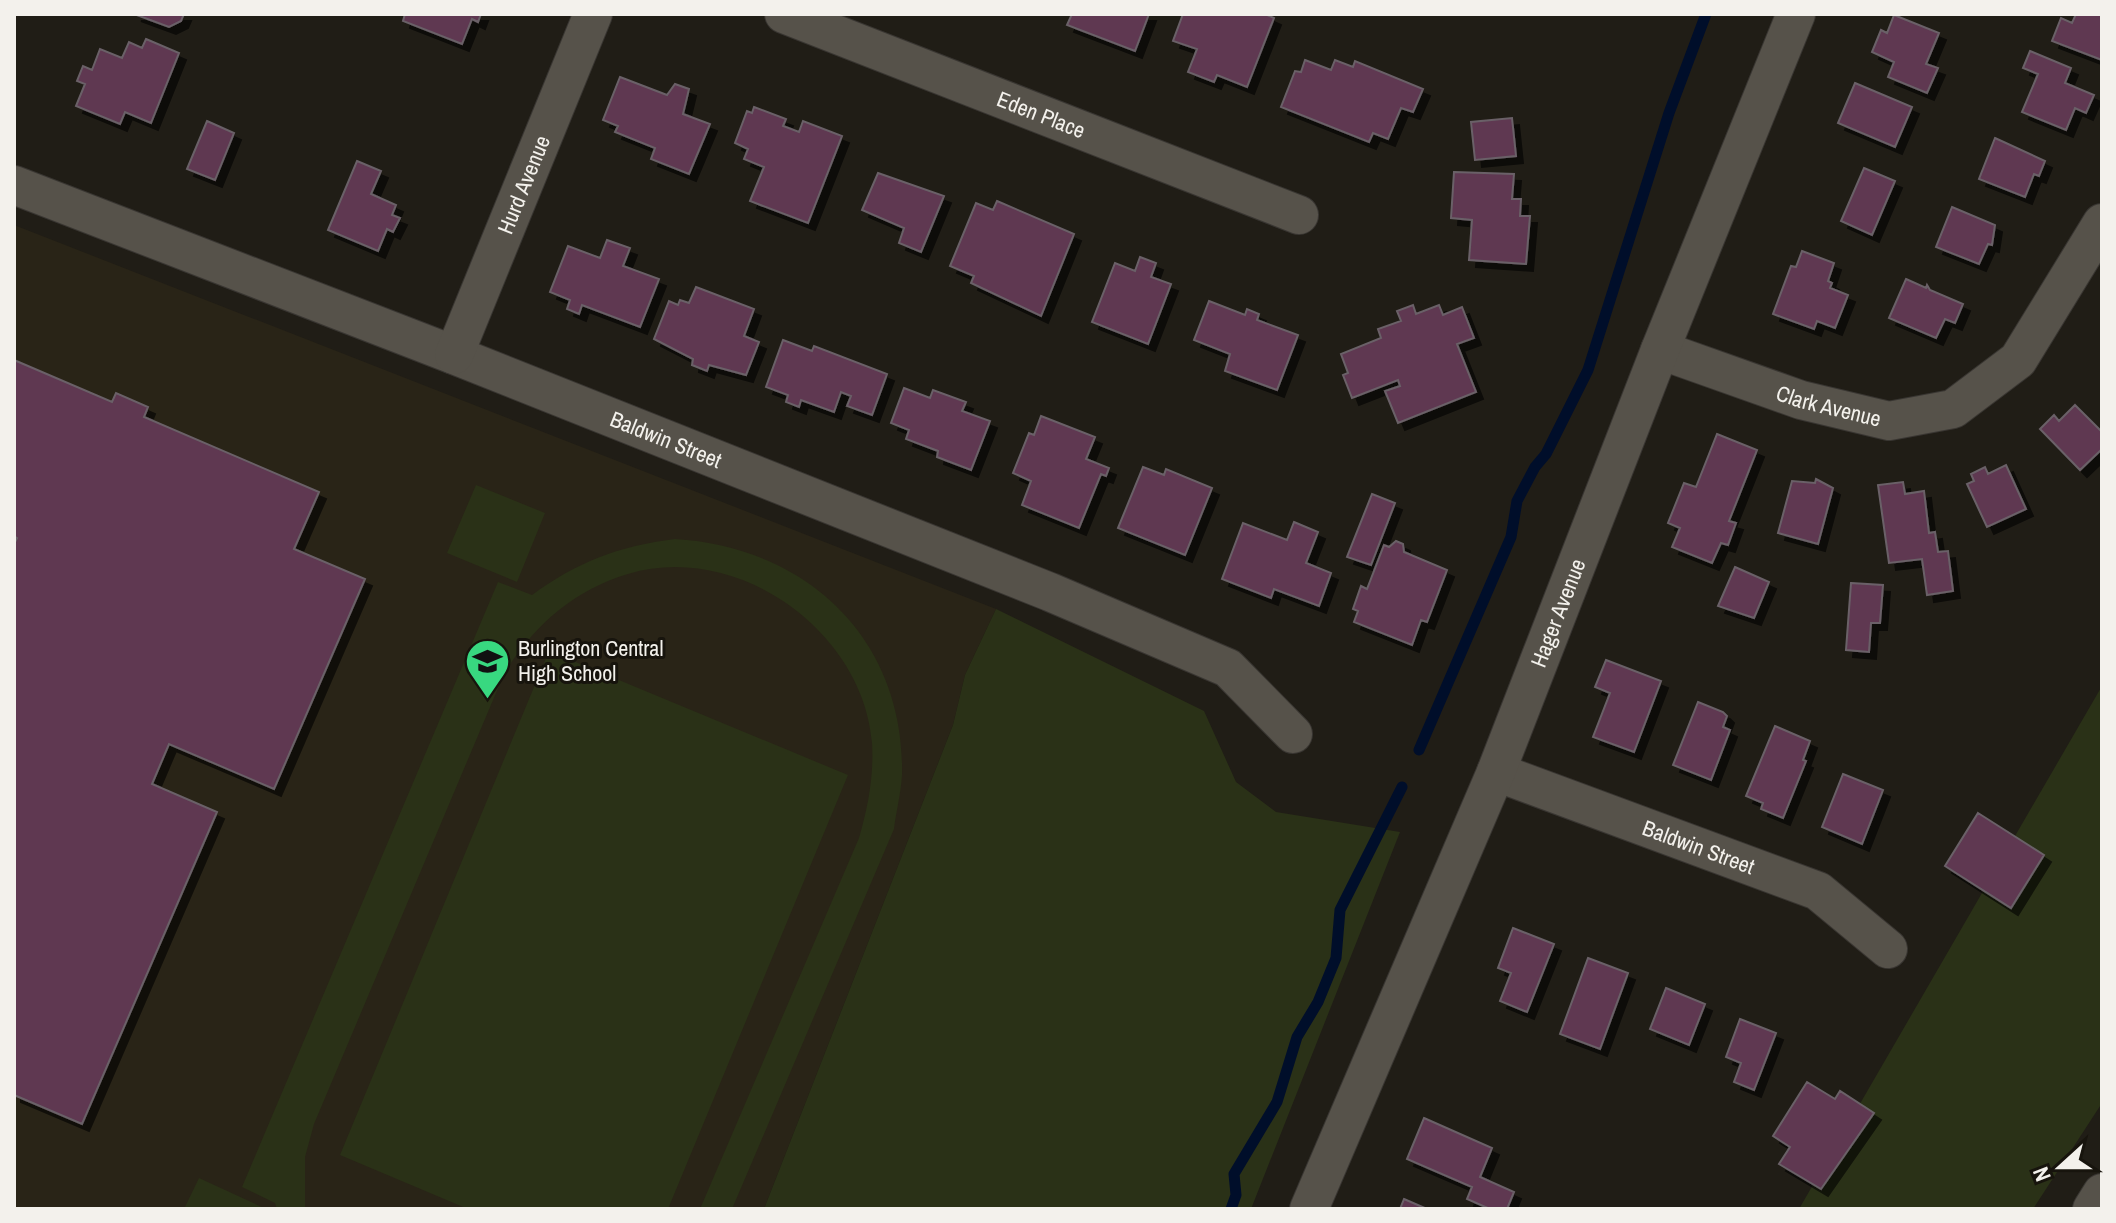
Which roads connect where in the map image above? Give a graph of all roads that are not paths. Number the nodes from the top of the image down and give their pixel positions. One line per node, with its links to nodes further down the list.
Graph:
1 (593, 14): 8 (street, Hurd Avenue)
2 (784, 14): 5 (street, Eden Place)
3 (1796, 14): 7 (street, Hager Avenue)
4 (14, 185): 8 (street, Baldwin Street)
5 (1299, 215)
6 (2102, 223): 7 (street, Clark Avenue)
7 (1660, 350): 10 (street, Hager Avenue)
8 (454, 355): 9 (street, Baldwin Street)
9 (1293, 734)
10 (1496, 772): 11 (street, Baldwin Street); 13 (street, Hager Avenue)
11 (1888, 949)
12 (2102, 1193): 14 (street)
13 (1309, 1209)
14 (2092, 1209)

